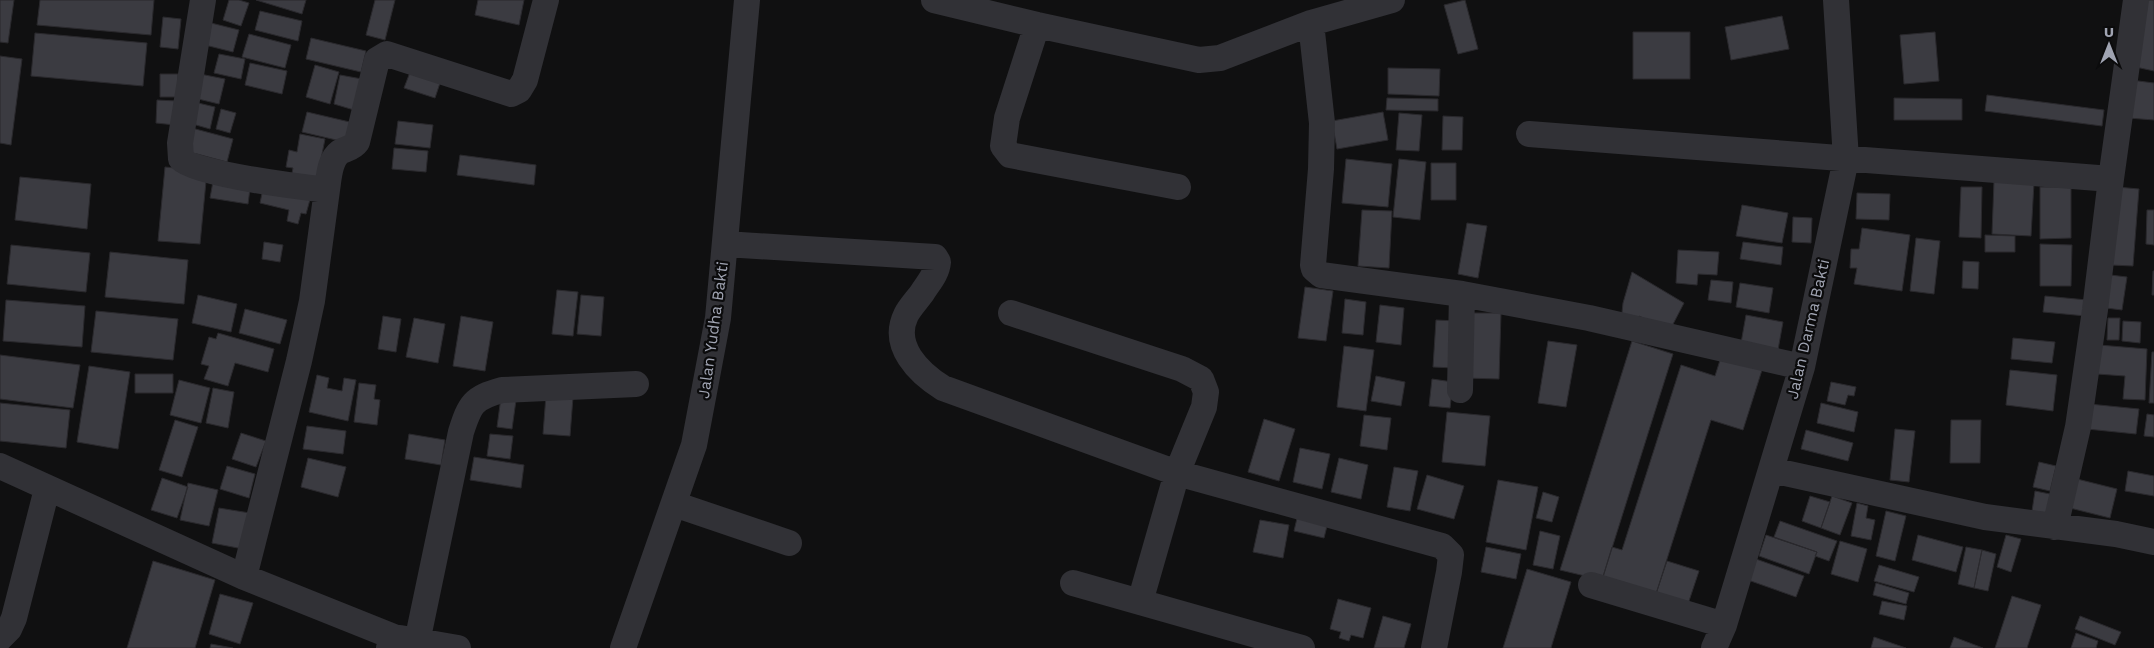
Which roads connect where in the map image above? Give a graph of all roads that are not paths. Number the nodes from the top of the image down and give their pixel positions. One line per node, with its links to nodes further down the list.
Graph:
1 (203, 0): 14 (street)
2 (546, 0): 14 (street)
3 (747, 0): 15 (street, Jalan Yudha Bakti)
4 (934, 0): 9 (street)
5 (1392, 0): 8 (street)
6 (1836, 0): 11 (street, Jalan Darma Bakti)
7 (2136, 0): 12 (street)
8 (1311, 23): 9 (street); 16 (street)
9 (1036, 25): 13 (street)
10 (1529, 134): 11 (street)
11 (1846, 159): 12 (street); 18 (street, Jalan Darma Bakti)
12 (2111, 179): 26 (street)
13 (1178, 187)
14 (326, 190): 29 (street)
15 (725, 244): 23 (street); 25 (street, Jalan Yudha Bakti)
16 (1462, 294): 18 (street); 20 (street)
17 (1011, 313): 23 (street)
18 (1802, 367): 22 (street, Jalan Darma Bakti)
19 (636, 384): 35 (street)
20 (1460, 390)
21 (0, 466): 24 (street)
22 (1772, 470): 26 (street); 33 (street, Jalan Darma Bakti)
23 (1177, 473): 32 (street); 39 (street)
24 (47, 489): 29 (street); 34 (street)
25 (674, 504): 28 (street); 37 (street, Jalan Yudha Bakti)
26 (2055, 527): 27 (street)
27 (2154, 542)
28 (789, 543)
29 (244, 577): 35 (street)
30 (1073, 583): 32 (street)
31 (1591, 585): 33 (street)
32 (1140, 602): 38 (street)
33 (1719, 636)
34 (0, 638)
35 (400, 642): 36 (street)
36 (458, 648)
37 (622, 648)
38 (1302, 648)
39 (1434, 648)

